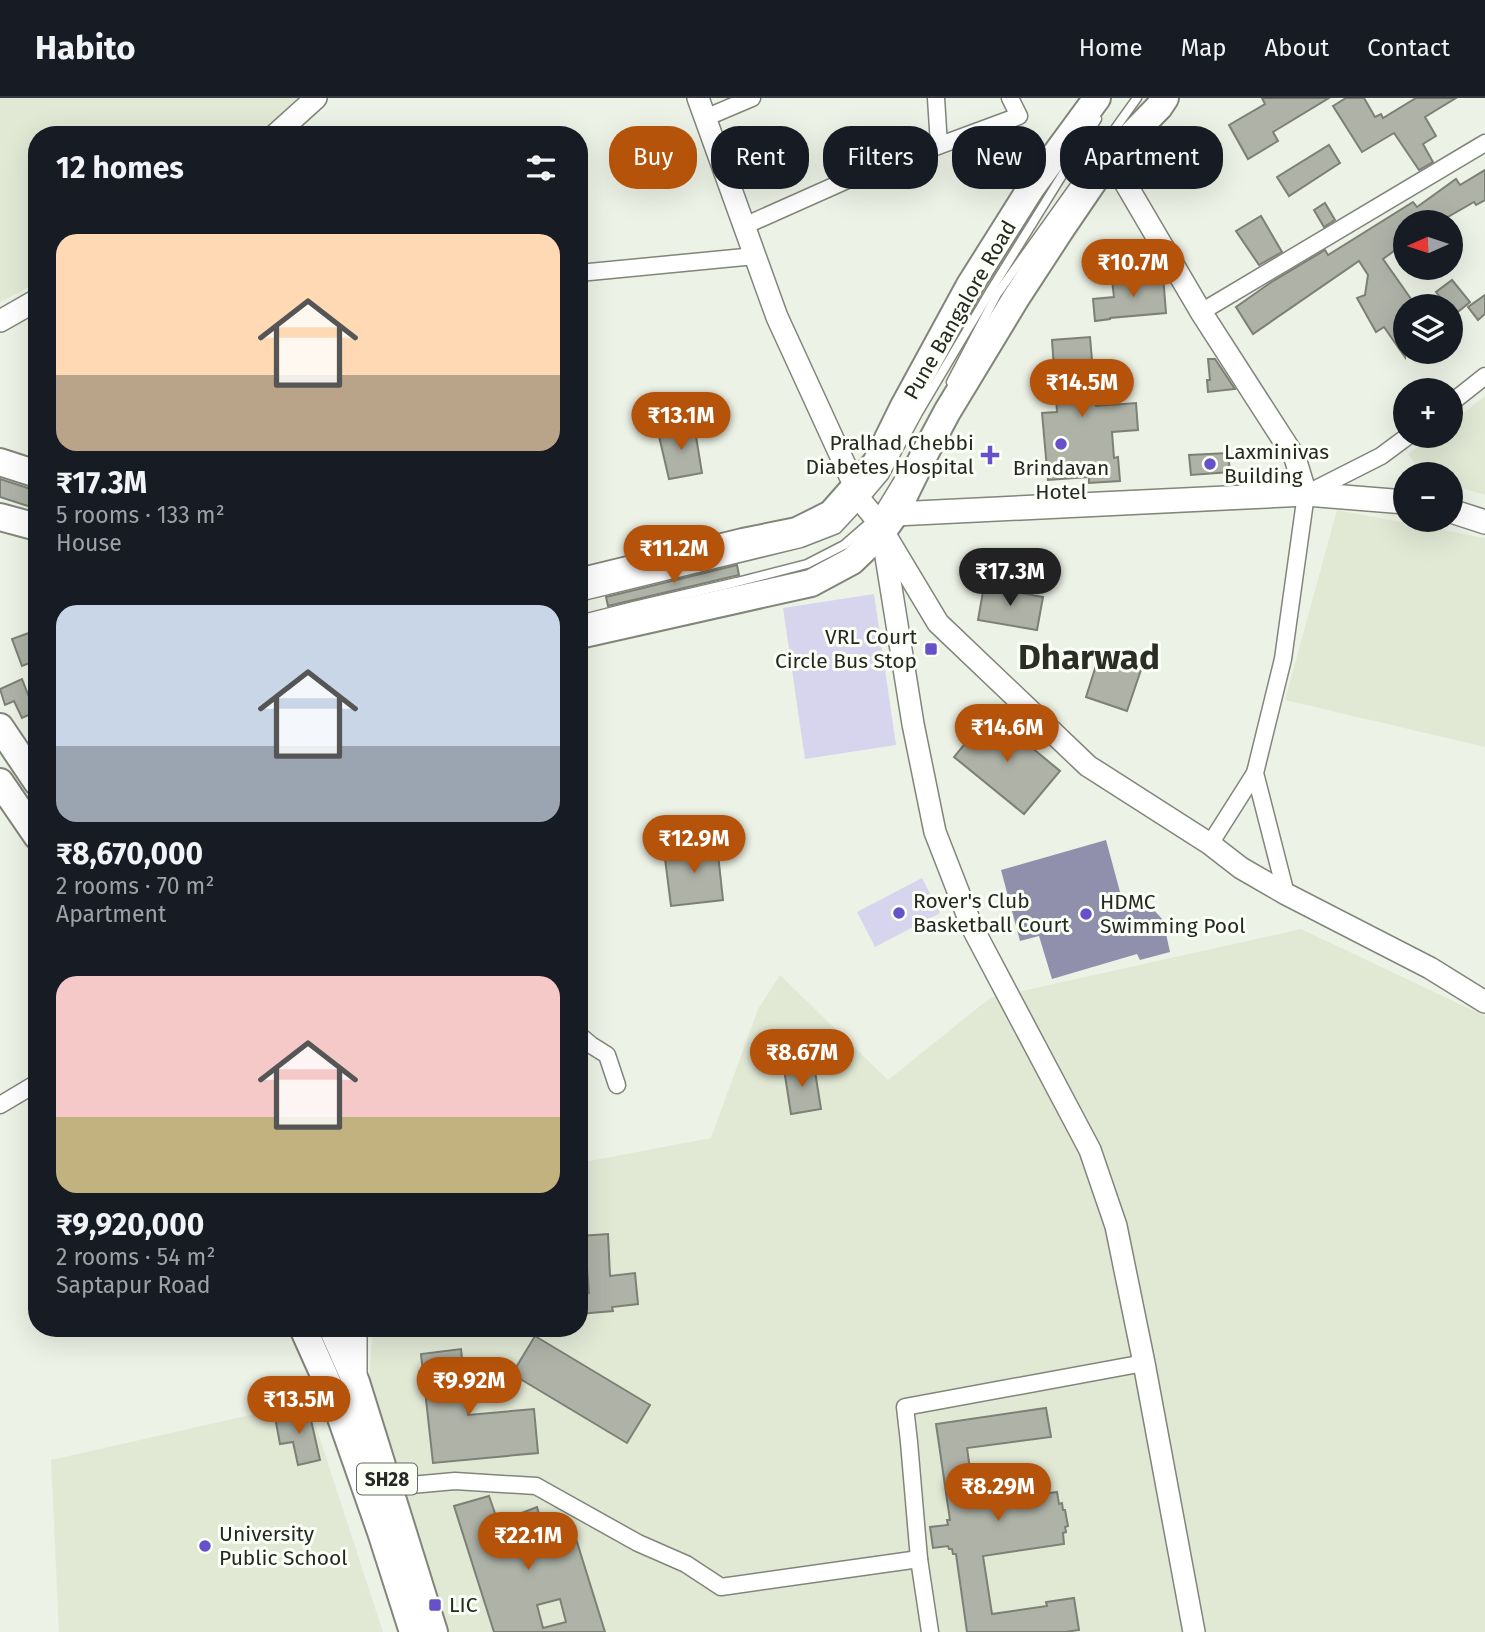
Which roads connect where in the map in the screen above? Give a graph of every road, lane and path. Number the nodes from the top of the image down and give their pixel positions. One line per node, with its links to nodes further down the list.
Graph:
1 (752, 98): 7 (street)
2 (936, 98): 11 (street)
3 (1010, 98): 11 (street)
4 (313, 100): 8 (street)
5 (1159, 100): 9 (main road, Pune Bangalore Road); 21 (lane)
6 (1091, 106): 29 (main road, Pune Bangalore Road)
7 (701, 108): 14 (street)
8 (285, 126)
9 (1137, 126)
10 (1485, 144): 18 (street)
11 (939, 145): 14 (street)
12 (1089, 189): 29 (main road, Pune Bangalore Road)
13 (1129, 189): 18 (street)
14 (744, 226): 15 (street)
15 (755, 256): 16 (street); 29 (street)
16 (588, 272)
17 (28, 305): 19 (street)
18 (1201, 312): 27 (street)
19 (0, 321)
20 (1485, 376): 22 (street)
21 (949, 385)
22 (1463, 393)
23 (1393, 447): 27 (street)
24 (0, 462): 26 (main road)
25 (906, 466): 29 (lane)
26 (28, 471)
27 (1306, 494): 28 (main road); 29 (main road); 40 (street)
28 (1393, 501)
29 (874, 510): 34 (main road, Pune Bangalore Road); 35 (lane); 36 (lane); 37 (main road, Pune Bangalore Road); 43 (street); 53 (street)
30 (1463, 515): 32 (main road)
31 (0, 517): 33 (main road)
32 (1485, 522)
33 (28, 525)
34 (588, 580)
35 (588, 595)
36 (588, 618)
37 (588, 633)
38 (0, 727): 39 (main road)
39 (28, 769)
40 (1255, 773): 43 (street); 44 (street)
41 (0, 782): 42 (main road)
42 (28, 823)
43 (1210, 844): 44 (street)
44 (1286, 894): 45 (street)
45 (1485, 1002)
46 (588, 1042): 47 (street)
47 (617, 1084)
48 (28, 1088): 49 (street)
49 (0, 1105)
50 (309, 1337): 54 (main road, SH28)
51 (334, 1337): 54 (main road, SH28)
52 (354, 1337): 54 (street)
53 (1144, 1363): 56 (street); 60 (street)
54 (345, 1388): 55 (main road, SH28); 57 (main road, SH28)
55 (389, 1487): 56 (street); 58 (main road, SH28)
56 (919, 1559): 59 (street)
57 (413, 1632)
58 (434, 1632)
59 (930, 1632)
60 (1194, 1632)

